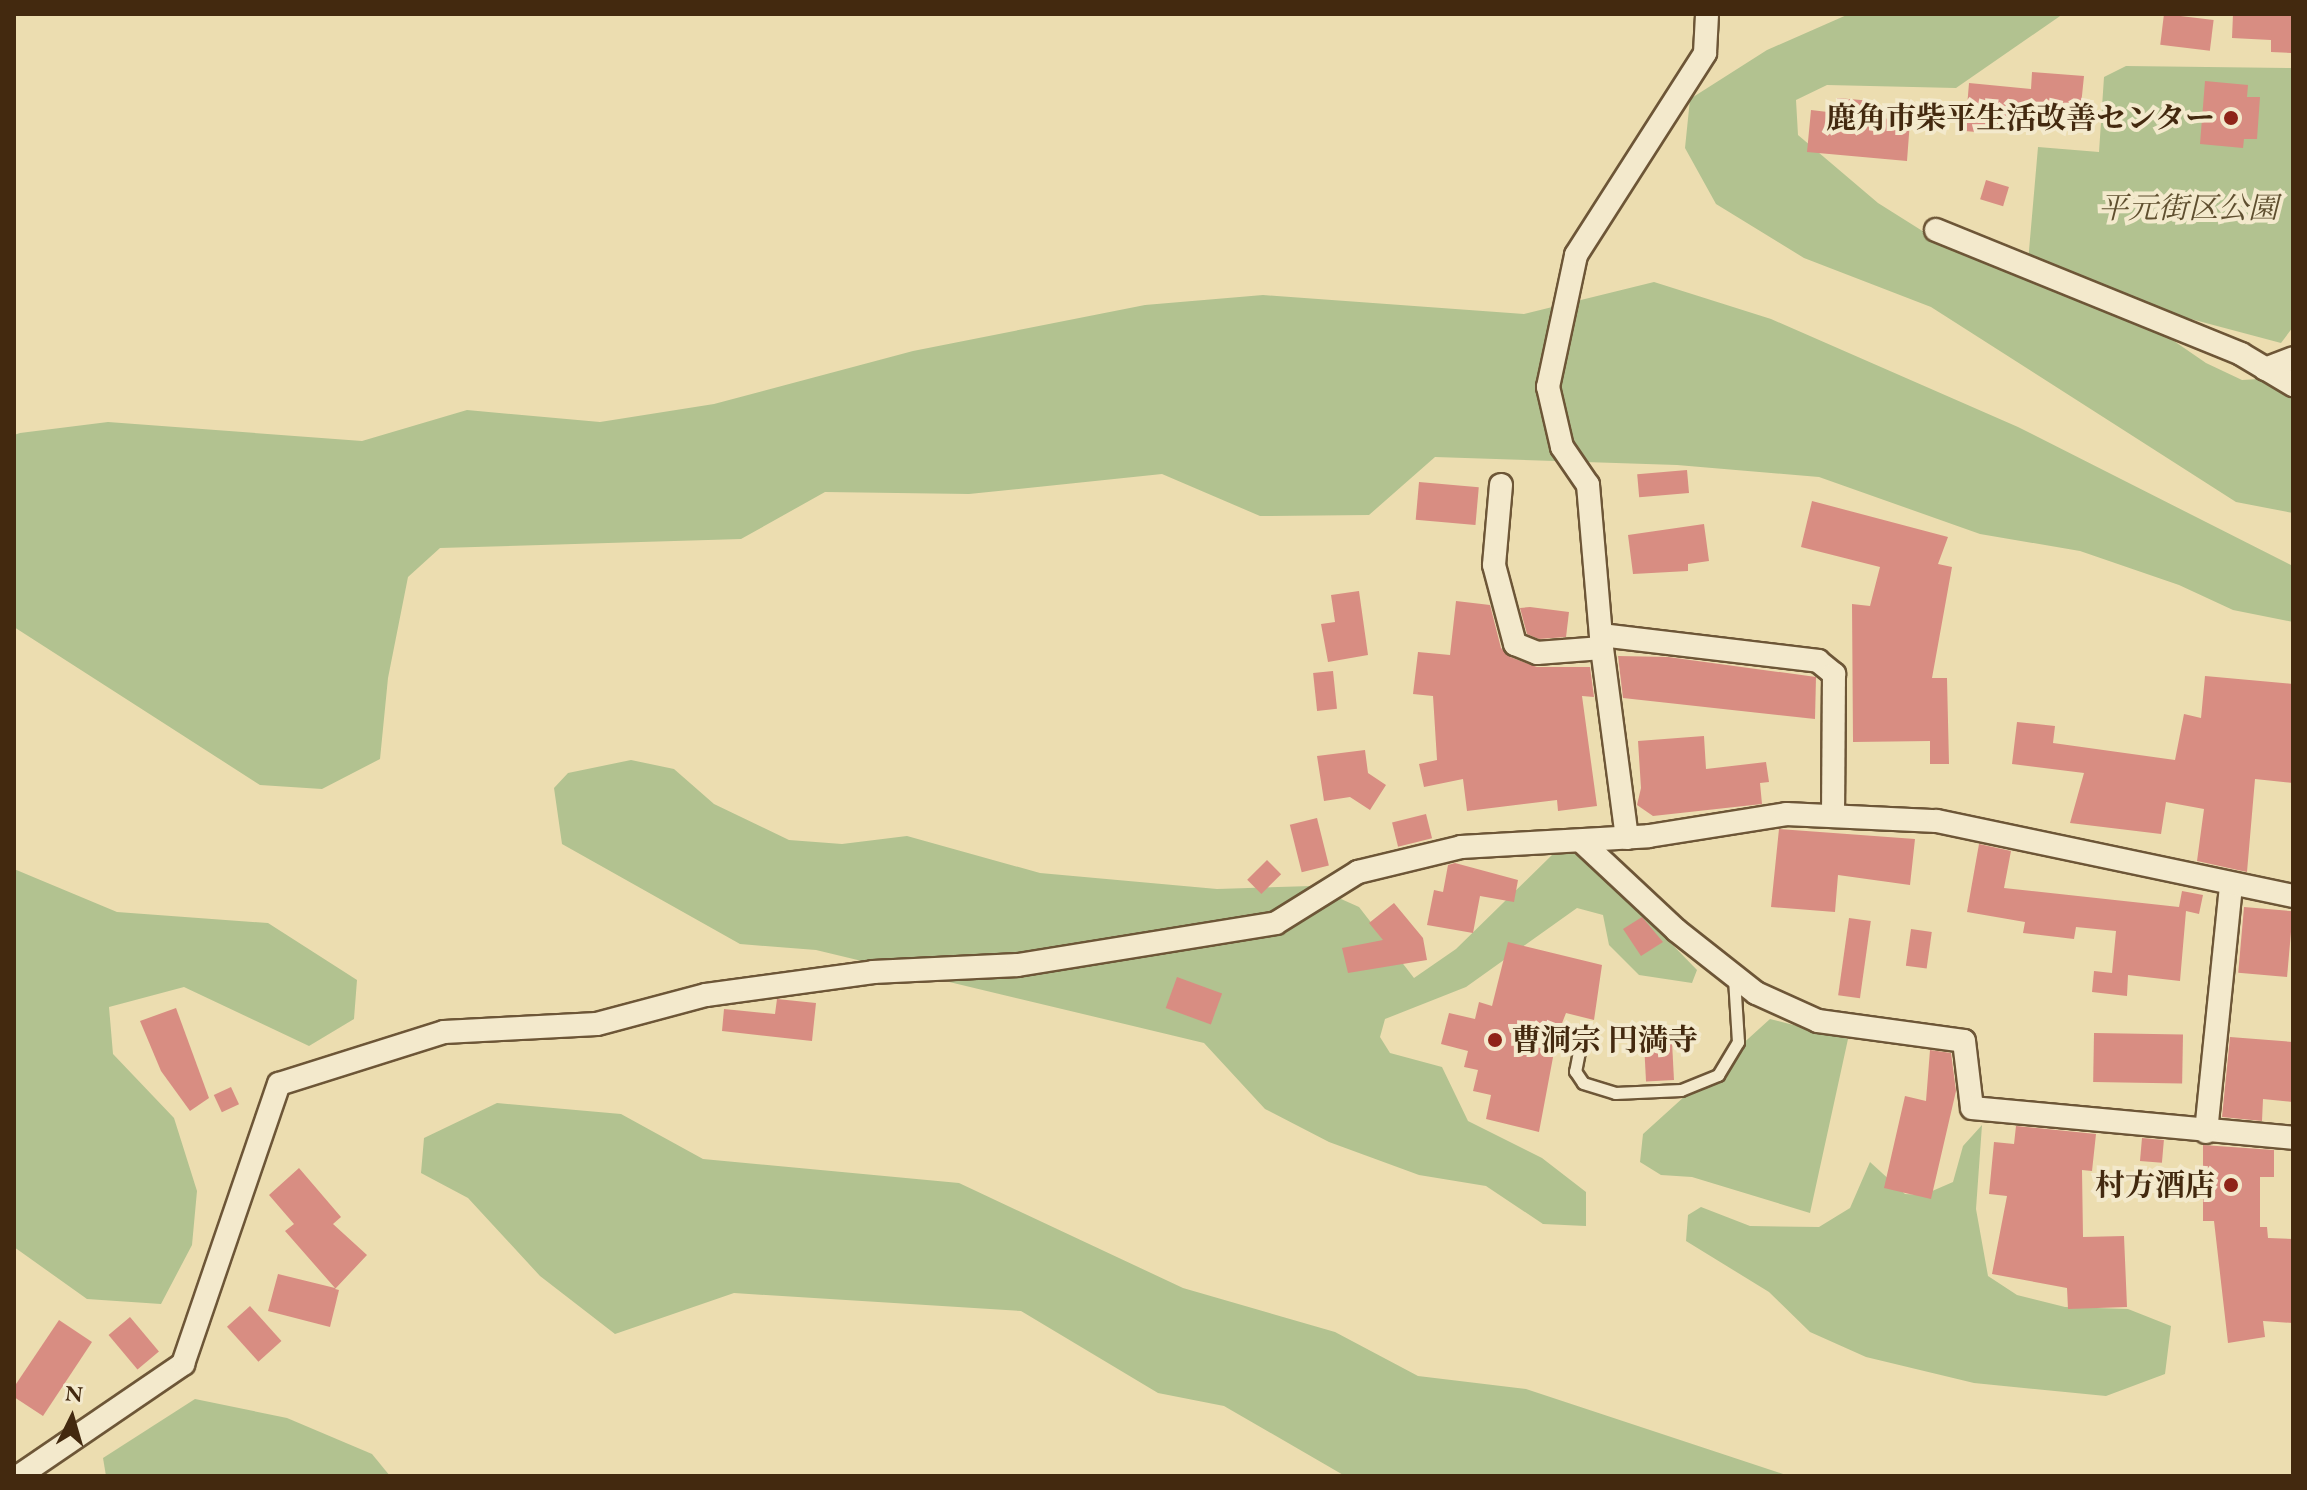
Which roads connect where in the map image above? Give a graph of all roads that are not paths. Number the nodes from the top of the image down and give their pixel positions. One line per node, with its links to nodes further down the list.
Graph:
1 (1707, 14): 7 (street)
2 (1936, 230): 4 (street)
3 (2293, 358): 4 (street)
4 (2265, 369): 5 (street)
5 (2293, 385)
6 (1501, 485): 7 (street)
7 (1601, 641): 8 (street); 9 (street)
8 (1833, 816): 9 (street); 11 (street)
9 (1627, 838): 10 (street)
10 (1581, 841): 13 (street); 17 (street)
11 (2231, 884): 12 (street); 15 (street)
12 (2293, 896)
13 (1733, 976): 14 (lane); 15 (street)
14 (1588, 1032)
15 (2206, 1132): 16 (street)
16 (2293, 1138)
17 (19, 1476)

